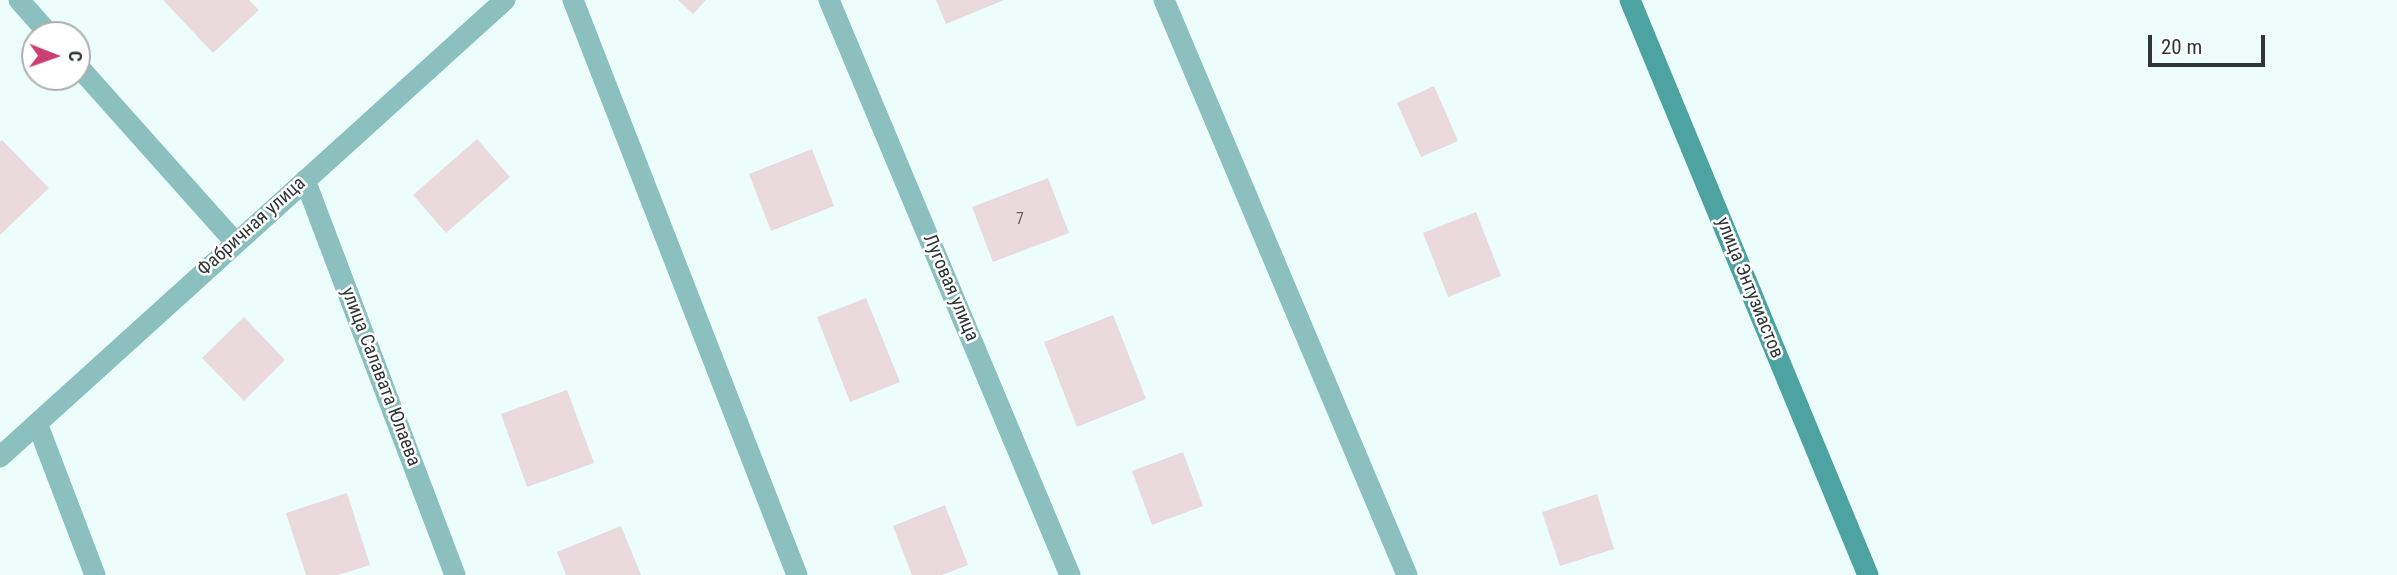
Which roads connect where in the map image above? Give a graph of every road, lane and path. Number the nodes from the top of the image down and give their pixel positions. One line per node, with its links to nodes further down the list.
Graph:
1 (19, 0): 7 (street)
2 (505, 0): 9 (street, Фабричная улица)
3 (573, 0): 15 (street)
4 (829, 0): 16 (street, Луговая улица)
5 (1164, 0): 17 (street)
6 (1630, 0): 18 (street, улица Энтузиастов)
7 (38, 21)
8 (91, 81): 10 (street)
9 (305, 180): 10 (street, Фабричная улица); 14 (street, улица Салавата Юлаева)
10 (235, 242): 11 (street, Фабричная улица)
11 (37, 422): 12 (street, Фабричная улица); 13 (street)
12 (0, 457)
13 (95, 575)
14 (455, 575)
15 (797, 575)
16 (1070, 575)
17 (1407, 575)
18 (1867, 575)

